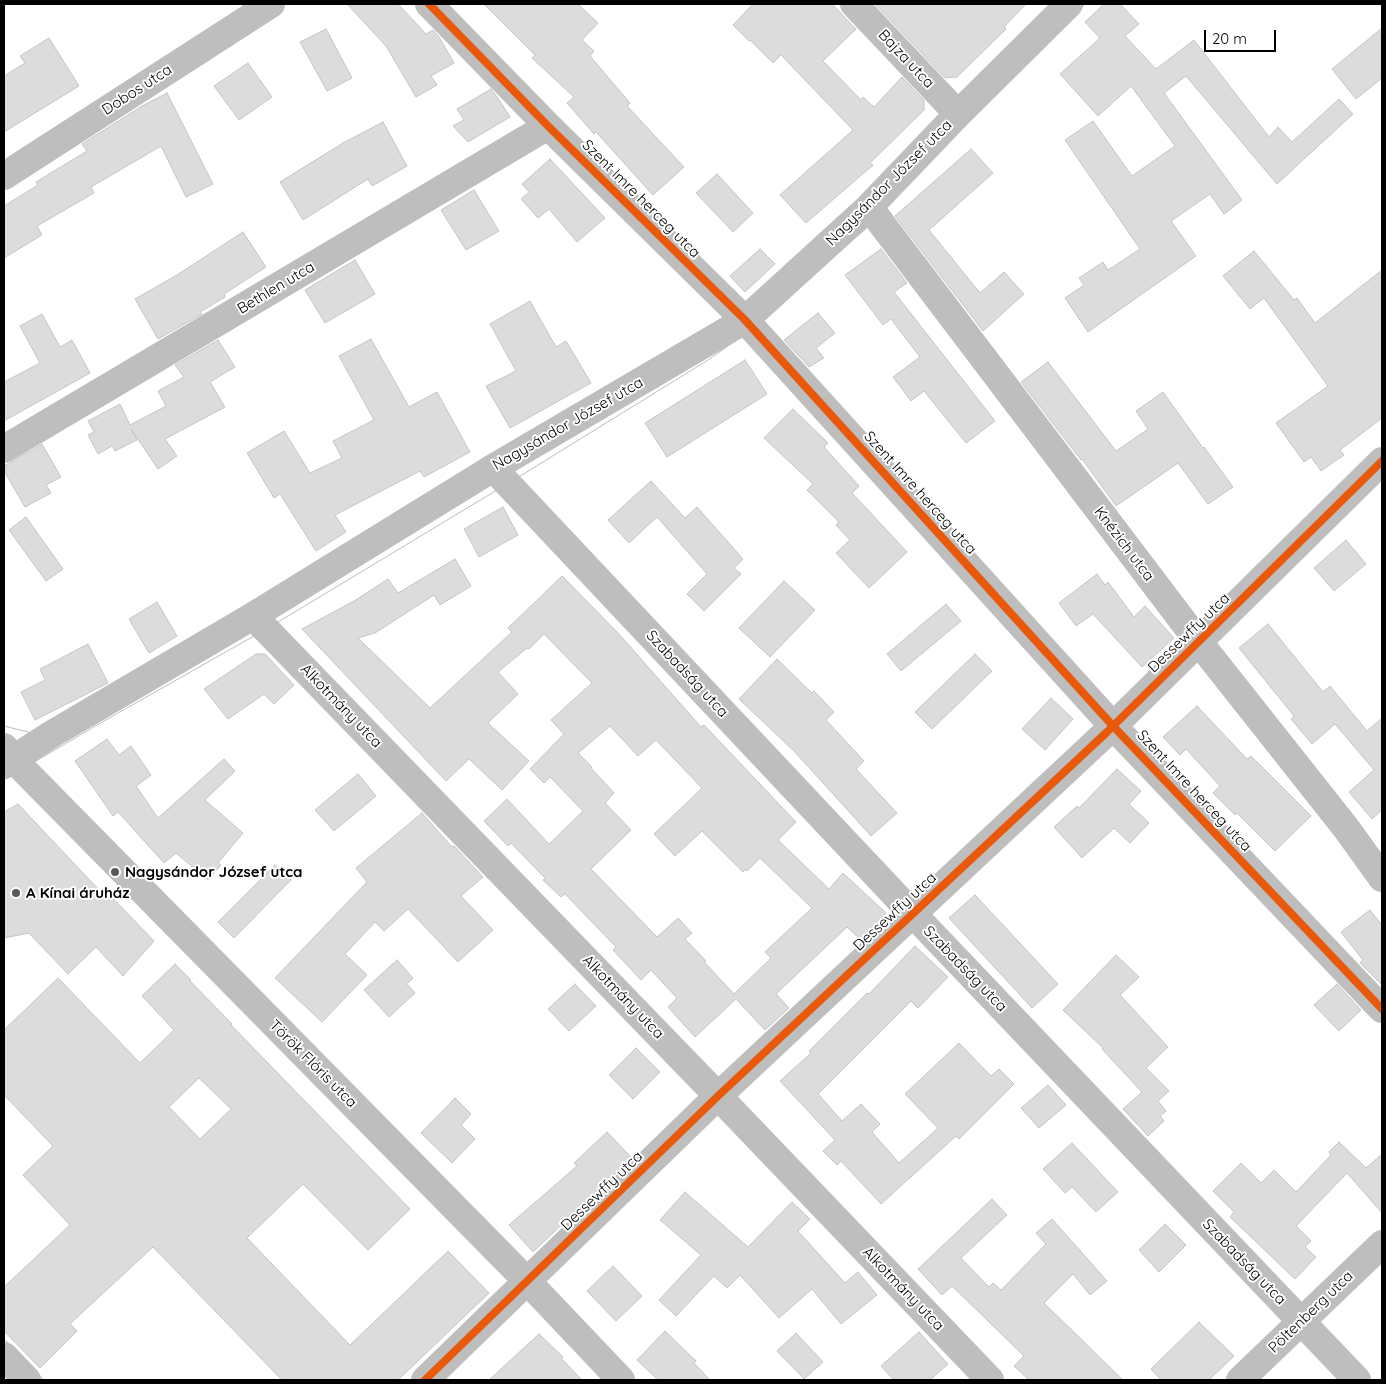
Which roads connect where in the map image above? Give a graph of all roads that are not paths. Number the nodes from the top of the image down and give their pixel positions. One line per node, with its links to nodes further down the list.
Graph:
1 (271, 4): 7 (street, Dobos utca)
2 (430, 4): 6 (street, Szent Imre herceg utca)
3 (854, 4): 5 (street, Bajza utca)
4 (1069, 4): 5 (street, Nagysándor József utca)
5 (958, 114): 8 (street, Nagysándor József utca)
6 (548, 126): 9 (street, Szent Imre herceg utca); 10 (street, Bethlen utca)
7 (4, 176)
8 (869, 208): 9 (street, Nagysándor József utca); 14 (street, Knézich utca)
9 (745, 320): 12 (street, Nagysándor József utca); 15 (street, Szent Imre herceg utca)
10 (4, 449)
11 (1382, 461): 14 (street, Dessewffy utca)
12 (493, 468): 13 (street, Nagysándor József utca); 18 (street, Szabadság utca)
13 (253, 616): 16 (street, Nagysándor József utca); 20 (street, Alkotmány utca)
14 (1198, 641): 15 (street, Dessewffy utca); 17 (street, Knézich utca)
15 (1114, 726): 18 (street, Dessewffy utca); 19 (street, Szent Imre herceg utca)
16 (7, 757): 22 (street, Török Flóris utca)
17 (1378, 862)
18 (913, 914): 20 (street, Dessewffy utca); 23 (street, Szabadság utca)
19 (1382, 1009)
20 (718, 1096): 22 (street, Dessewffy utca); 28 (street, Alkotmány utca)
21 (1382, 1244): 23 (street, Pöltenberg utca)
22 (528, 1282): 26 (street, Dessewffy utca); 27 (street, Török Flóris utca)
23 (1302, 1322): 29 (street, Pöltenberg utca); 30 (street, Szabadság utca)
24 (4, 1356): 25 (street)
25 (27, 1380)
26 (425, 1380)
27 (621, 1380)
28 (990, 1380)
29 (1240, 1380)
30 (1356, 1380)

